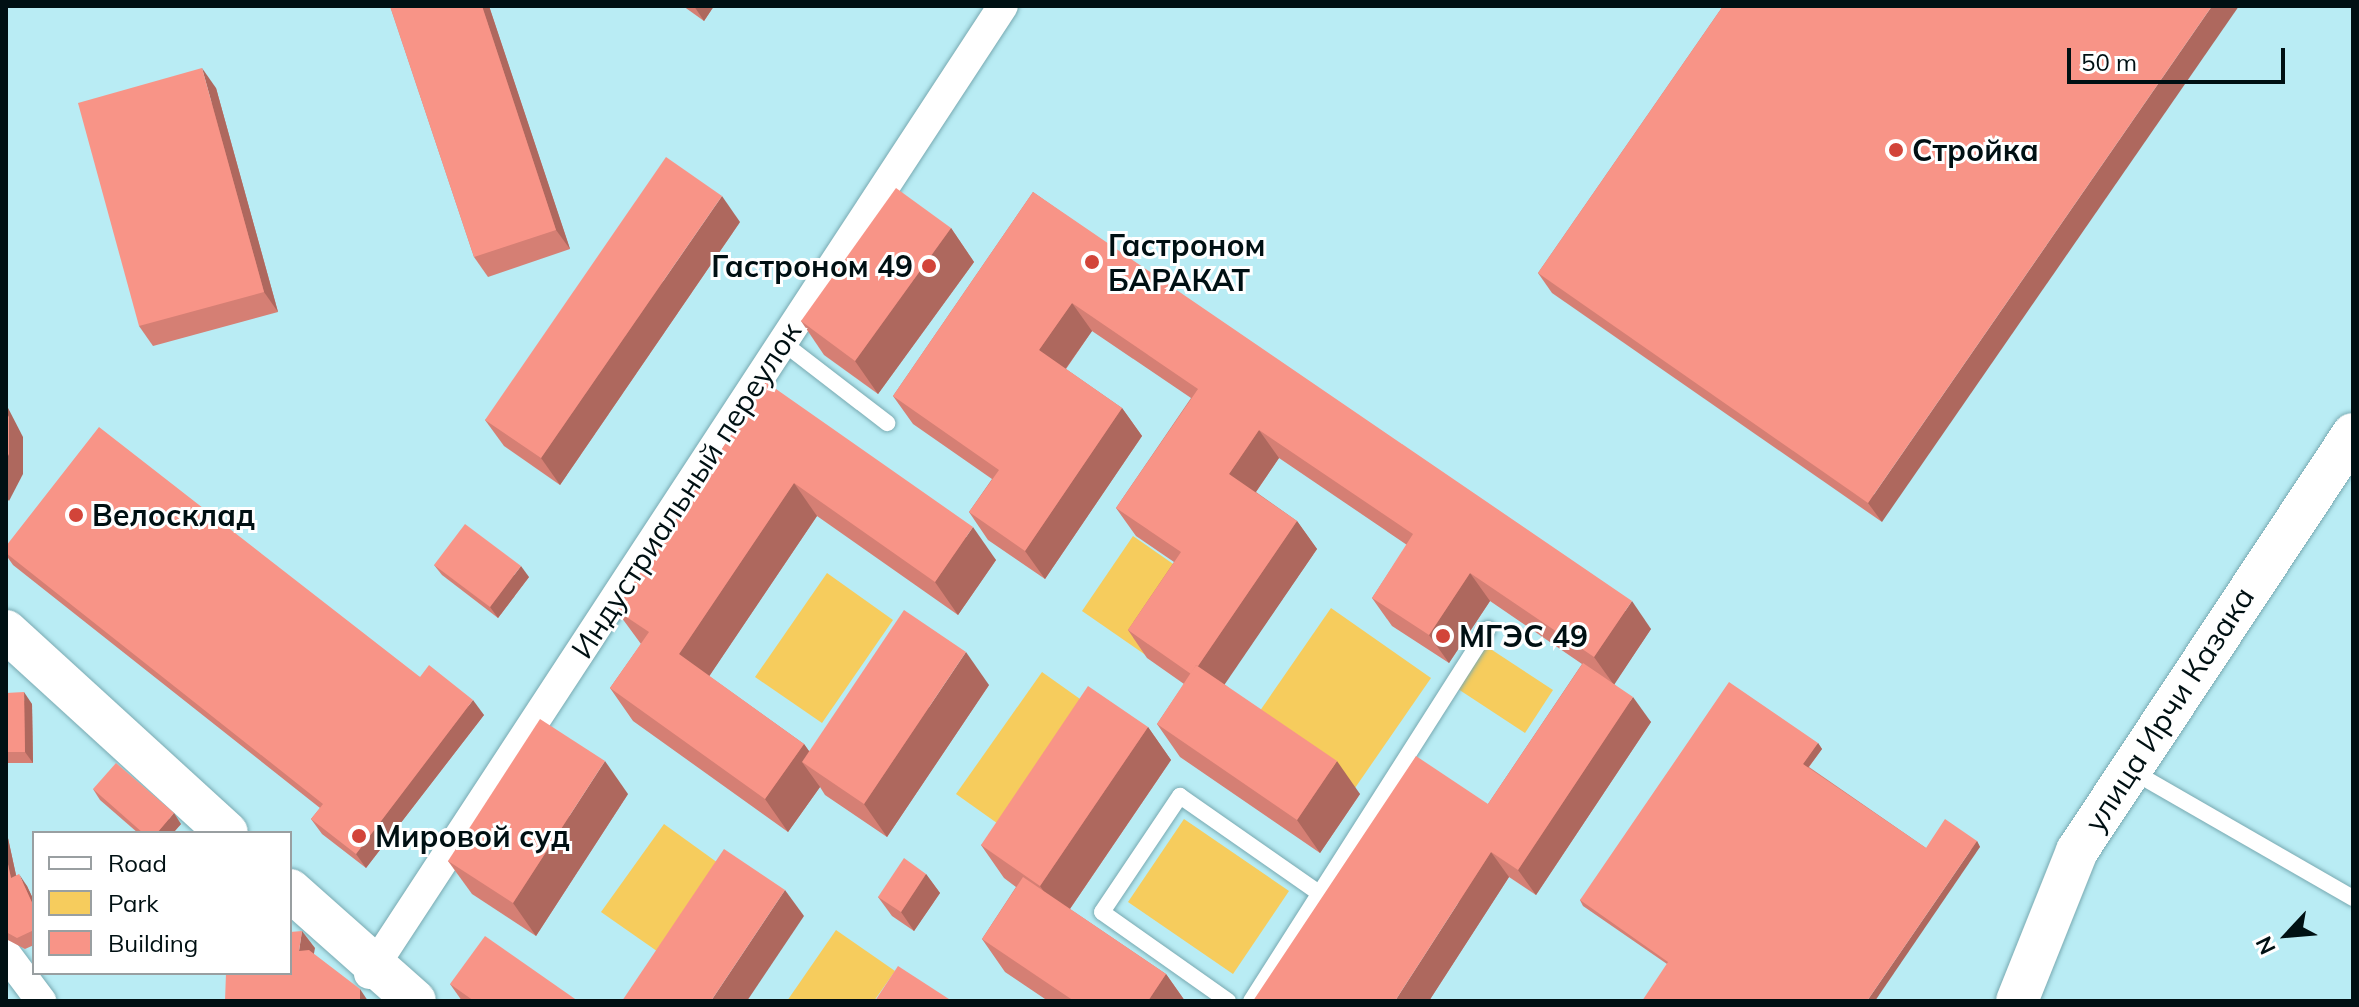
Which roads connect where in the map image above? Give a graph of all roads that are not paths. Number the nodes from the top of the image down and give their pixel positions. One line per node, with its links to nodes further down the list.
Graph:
1 (1003, 6): 2 (street, Индустриальный переулок)
2 (782, 342): 3 (lane); 16 (street, Индустриальный переулок)
3 (887, 423)
4 (2353, 434): 8 (main road, улица Ирчи Казака)
5 (1488, 629): 12 (lane)
6 (6, 631): 10 (main road)
7 (6, 645): 9 (main road)
8 (2127, 768): 13 (lane); 22 (main road, улица Ирчи Казака)
9 (211, 831)
10 (225, 831)
11 (292, 892): 16 (main road)
12 (1322, 895): 20 (lane); 21 (lane)
13 (2353, 898)
14 (292, 905): 16 (main road)
15 (6, 954): 17 (street)
16 (371, 970): 18 (main road); 19 (main road)
17 (41, 1001)
18 (401, 1001)
19 (415, 1001)
20 (1228, 1001)
21 (1251, 1001)
22 (2017, 1001)

